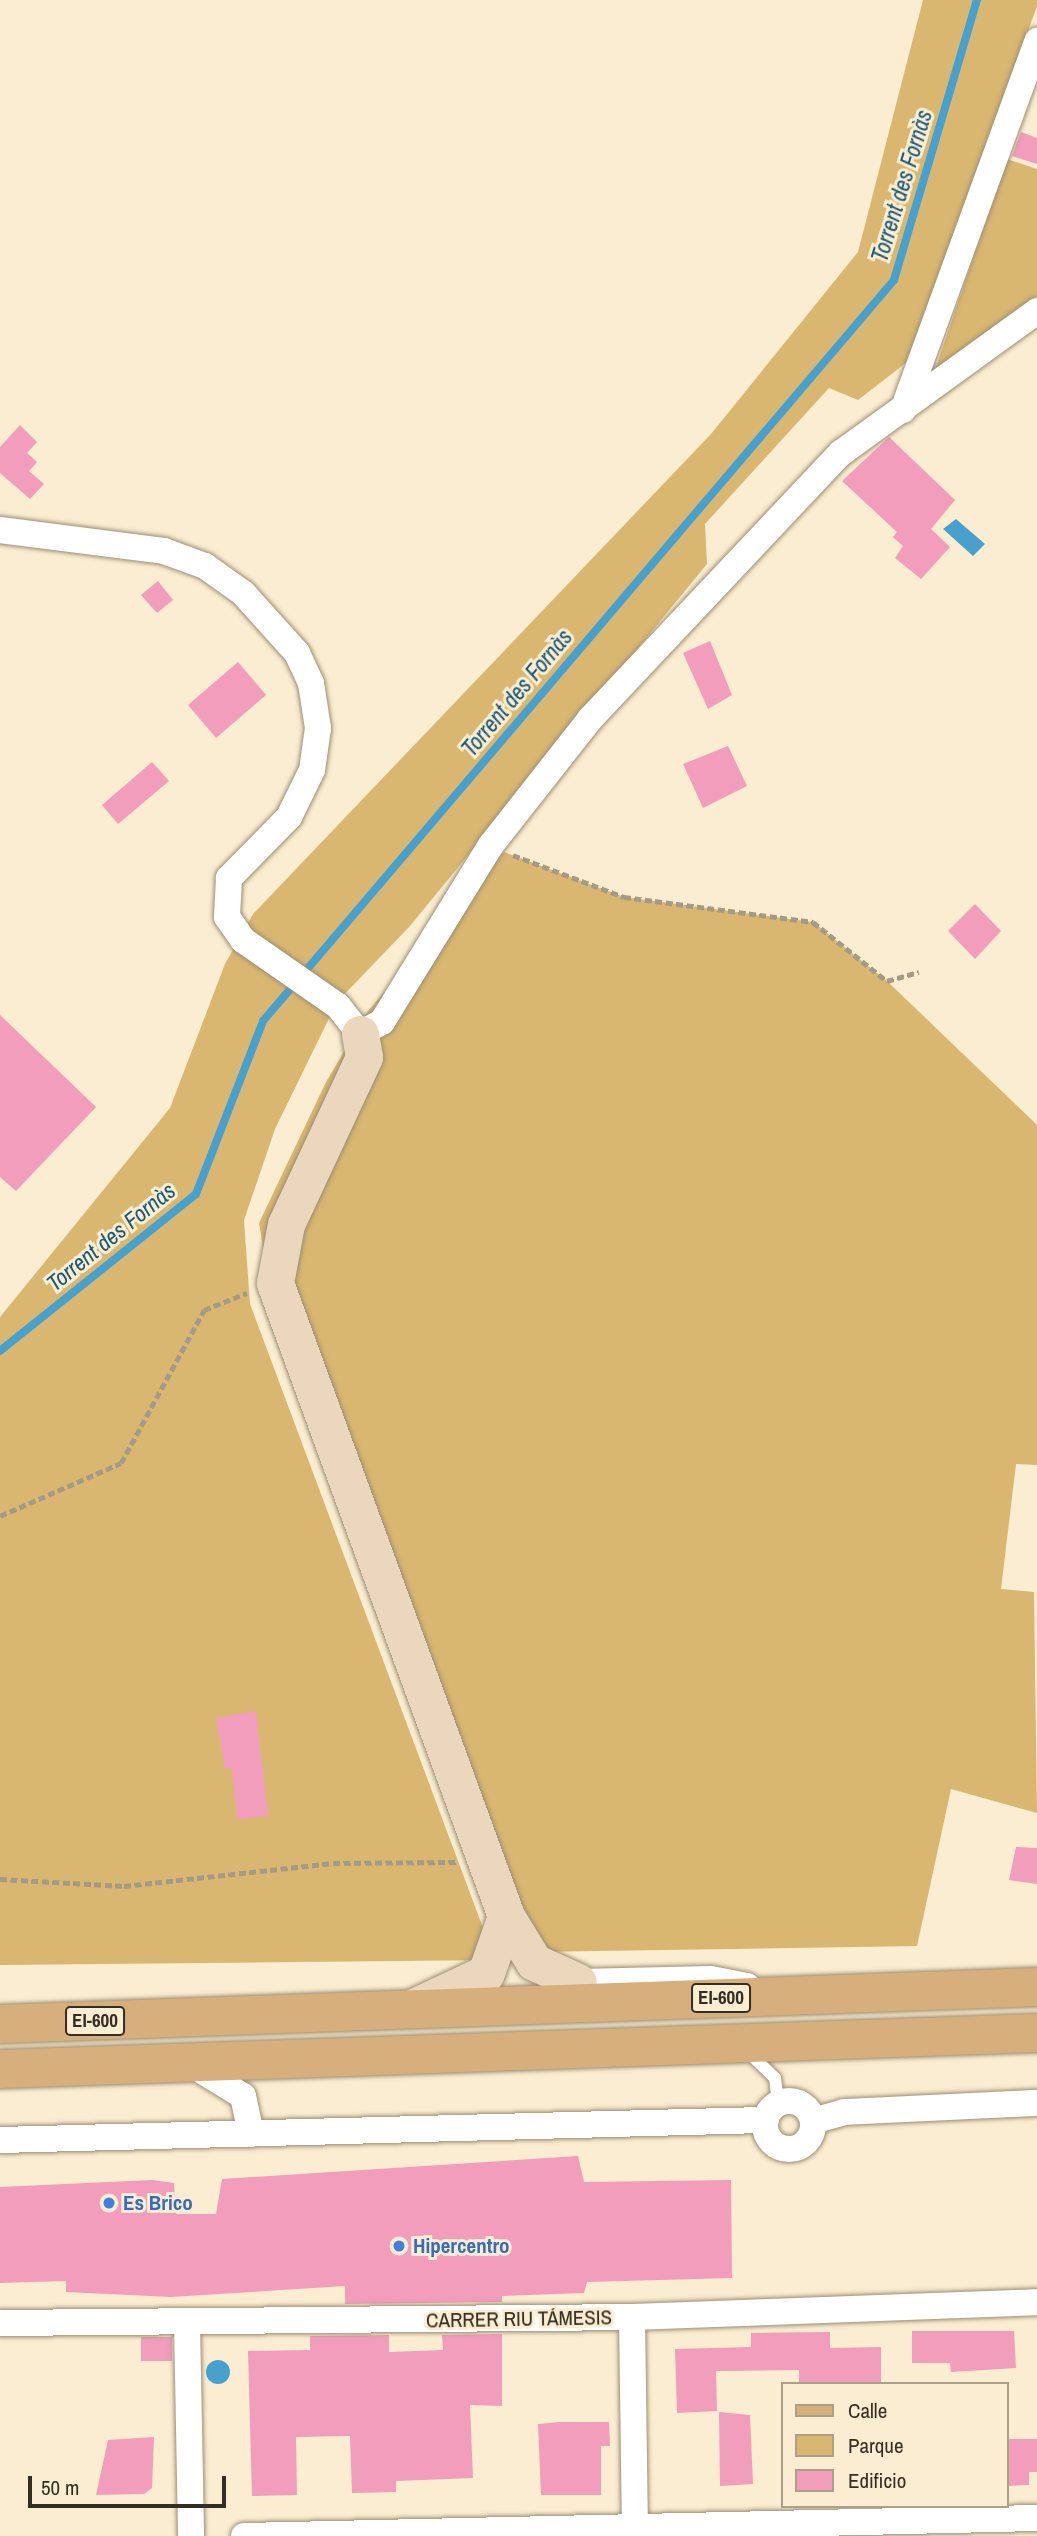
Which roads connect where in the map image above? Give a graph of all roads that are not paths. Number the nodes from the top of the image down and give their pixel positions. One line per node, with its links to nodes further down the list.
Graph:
1 (1037, 41): 3 (street)
2 (1037, 311): 3 (street)
3 (903, 410): 5 (street)
4 (0, 530): 5 (street)
5 (360, 1034): 6 (street)
6 (506, 1916): 7 (street); 10 (street)
7 (578, 1982): 9 (street)
8 (1037, 1987): 9 (main road, EI-600)
9 (800, 1996): 10 (main road, EI-600)
10 (405, 2009): 11 (main road, EI-600)
11 (0, 2024)
12 (1037, 2033): 13 (main road, EI-600)
13 (987, 2034): 14 (main road, EI-600); 15 (main road)
14 (734, 2043): 16 (main road, EI-600); 19 (lane)
15 (1037, 2054)
16 (186, 2063): 17 (main road, EI-600); 21 (street)
17 (0, 2069)
18 (1037, 2103): 20 (street)
19 (772, 2112): 20 (street); 20 (street); 21 (street)
20 (813, 2121)
21 (251, 2133): 22 (street)
22 (0, 2140)
23 (1037, 2302): 24 (street, CARRER RIU TÁMESIS)
24 (632, 2317): 26 (street, CARRER RIU TÁMESIS); 28 (street)
25 (0, 2323): 26 (street, CARRER RIU TÁMESIS)
26 (187, 2323): 29 (street)
27 (1037, 2518): 28 (street)
28 (635, 2531): 30 (street)
29 (191, 2536)
30 (244, 2536)

